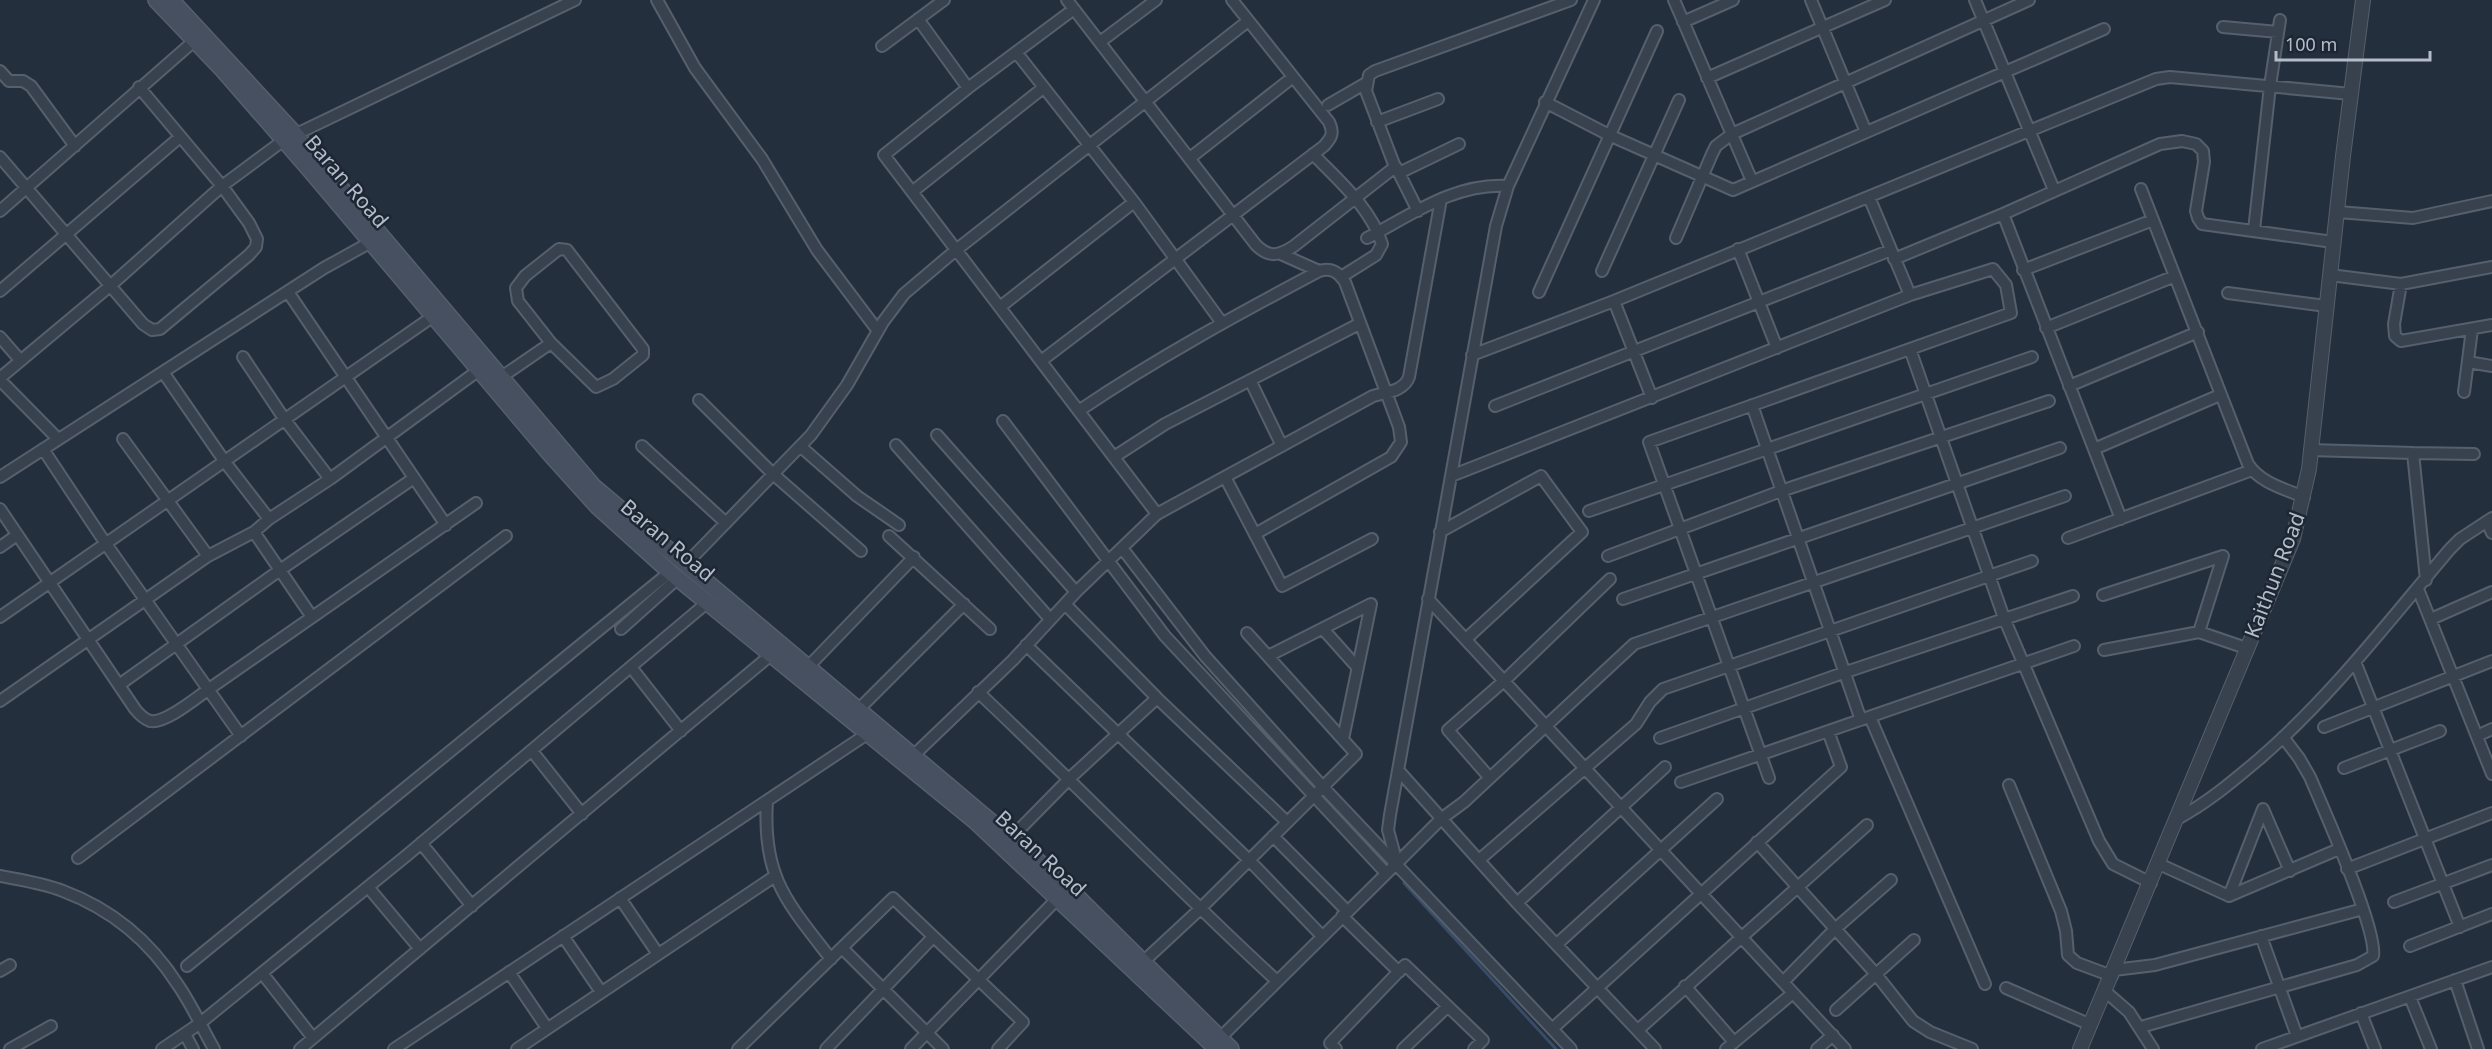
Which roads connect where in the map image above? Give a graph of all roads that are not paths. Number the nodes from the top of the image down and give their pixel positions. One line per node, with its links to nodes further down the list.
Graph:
1 (156, 0): 26 (main road, Baran Road)
2 (171, 0): 52 (main road, Baran Road)
3 (575, 0): 52 (street)
4 (657, 0): 115 (street)
5 (944, 0): 18 (street)
6 (1156, 0): 27 (street)
7 (1232, 0): 20 (street)
8 (1571, 0): 34 (street)
9 (1594, 0): 44 (street)
10 (1674, 0): 21 (street)
11 (1733, 0): 21 (street)
12 (1811, 0): 23 (street)
13 (1885, 0): 23 (street)
14 (1976, 0): 19 (street)
15 (2029, 0): 19 (street)
16 (2363, 0): 40 (street, Kaithun Road)
17 (1071, 4): 27 (street); 29 (street)
18 (918, 19): 28 (street); 38 (street)
19 (1984, 20): 31 (street); 35 (street)
20 (1248, 21): 32 (street); 43 (street)
21 (1683, 22): 33 (street)
22 (2223, 27): 36 (street)
23 (1821, 28): 33 (street); 35 (street)
24 (2104, 29): 31 (street)
25 (1657, 31): 50 (street)
26 (194, 41): 37 (street); 52 (main road, Baran Road)
27 (1100, 42): 43 (street)
28 (882, 46)
29 (1016, 52): 38 (street); 39 (street)
30 (0, 71): 54 (street)
31 (2006, 72): 47 (street); 48 (street)
32 (1293, 77): 56 (street); 59 (street)
33 (1707, 78): 49 (street)
34 (1366, 83): 45 (street); 46 (street)
35 (1844, 84): 48 (street); 49 (street)
36 (2270, 86): 40 (street); 47 (street); 80 (street)
37 (139, 87): 51 (street); 54 (street)
38 (968, 88): 68 (street)
39 (1043, 88): 55 (street); 68 (street)
40 (2351, 94): 76 (street, Kaithun Road)
41 (1438, 99): 46 (street)
42 (1679, 100): 57 (street)
43 (1147, 101): 55 (street); 59 (street)
44 (1545, 102): 50 (street); 64 (street)
45 (1328, 105)
46 (1377, 122): 60 (street)
47 (2031, 129): 67 (street); 69 (street)
48 (1866, 132): 62 (street)
49 (1732, 134): 61 (street); 62 (street)
50 (1610, 135): 57 (street); 102 (street)
51 (180, 137): 63 (street); 81 (street)
52 (289, 137): 63 (street); 84 (main road, Baran Road); 132 (main road, Baran Road)
53 (1459, 144): 60 (street)
54 (75, 146): 65 (street)
55 (1089, 147): 73 (street); 86 (street)
56 (1313, 154): 70 (street); 78 (street)
57 (1655, 155): 61 (street); 94 (street)
58 (0, 157): 65 (street)
59 (1190, 158): 78 (street)
60 (1397, 170): 70 (street); 75 (street)
61 (1701, 176): 62 (street); 83 (street)
62 (1752, 181)
63 (222, 186): 99 (street); 99 (street)
64 (1508, 186): 71 (street); 122 (street)
65 (27, 188): 74 (street); 81 (street)
66 (2141, 189): 79 (street)
67 (2054, 190): 77 (street); 80 (street)
68 (912, 192): 86 (street)
69 (1869, 197): 87 (street); 89 (street)
70 (1356, 198): 82 (street); 88 (street)
71 (1441, 199): 75 (street); 136 (street)
72 (2492, 201): 76 (street)
73 (1134, 202): 90 (street); 108 (street)
74 (0, 211)
75 (1418, 211): 82 (street)
76 (2338, 212): 85 (street, Kaithun Road)
77 (2003, 214): 89 (street); 92 (street)
78 (1234, 216): 88 (street); 90 (street)
79 (2153, 220): 92 (street); 96 (street)
80 (2254, 230): 85 (street)
81 (67, 235): 99 (street); 100 (street)
82 (1372, 235): 97 (street)
83 (1676, 238)
84 (370, 242): 101 (street); 109 (main road, Baran Road)
85 (2333, 242): 95 (street, Kaithun Road)
86 (956, 249): 108 (street); 115 (street)
87 (1738, 249): 105 (street); 106 (street)
88 (1281, 254): 93 (street)
89 (1893, 254): 104 (street); 106 (street)
90 (1177, 260): 110 (street); 126 (street)
91 (2492, 267): 98 (street)
92 (2023, 270): 113 (street)
93 (1319, 271): 97 (street); 110 (street)
94 (1602, 271)
95 (2330, 275): 98 (street); 107 (street, Kaithun Road)
96 (2175, 276): 113 (street); 116 (street)
97 (1341, 277): 111 (street)
98 (2401, 284): 114 (street)
99 (110, 286): 125 (street)
100 (0, 291)
101 (288, 292): 130 (street); 131 (street)
102 (1539, 292)
103 (2228, 293): 107 (street)
104 (1910, 295): 119 (street); 120 (street)
105 (1614, 301): 121 (street); 122 (street)
106 (1759, 302): 119 (street); 121 (street)
107 (2326, 306): 161 (street, Kaithun Road)
108 (1000, 307): 126 (street)
109 (435, 315): 129 (main road, Baran Road); 131 (street)
110 (1222, 323): 145 (street)
111 (1359, 324): 134 (street); 136 (street)
112 (2492, 325): 114 (street)
113 (2046, 328): 135 (street)
114 (2472, 330): 127 (street)
115 (878, 331): 155 (street)
116 (2198, 332): 135 (street); 139 (street)
117 (0, 337): 125 (street)
118 (551, 342): 118 (street); 132 (street)
119 (1777, 348): 140 (street)
120 (1910, 349): 138 (street); 143 (street)
121 (1634, 352): 140 (street); 144 (street)
122 (1472, 355): 170 (street)
123 (243, 357): 146 (street)
124 (2032, 357): 138 (street)
125 (20, 360): 133 (street)
126 (1041, 361): 145 (street)
127 (2468, 362): 128 (street); 137 (street)
128 (2492, 366)
129 (479, 370): 149 (street); 211 (main road, Baran Road)
130 (163, 372): 151 (street); 165 (street)
131 (346, 378): 146 (street); 149 (street)
132 (500, 378): 211 (main road, Baran Road)
133 (0, 379): 151 (street)
134 (1250, 380): 156 (street); 164 (street)
135 (2069, 386): 159 (street)
136 (1385, 392): 156 (street); 194 (street)
137 (2464, 392)
138 (1926, 394): 150 (street); 160 (street)
139 (2220, 395): 159 (street); 166 (street)
140 (1652, 398): 170 (street)
141 (699, 400): 167 (street)
142 (2049, 401): 150 (street)
143 (1752, 405): 160 (street); 174 (street)
144 (1495, 406)
145 (1080, 410): 164 (street)
146 (285, 420): 165 (street); 172 (street)
147 (1004, 421): 208 (street)
148 (937, 435): 219 (street)
149 (387, 436): 171 (street); 172 (street)
150 (1941, 437): 173 (street); 175 (street)
151 (58, 439): 158 (street)
152 (123, 439): 178 (street)
153 (896, 445): 233 (street)
154 (642, 446): 186 (street)
155 (800, 446): 167 (street); 188 (street)
156 (1282, 446): 169 (street)
157 (2060, 448): 173 (street)
158 (43, 449): 168 (street); 201 (street)
159 (2094, 449): 184 (street)
160 (1767, 450): 174 (street); 175 (street)
161 (2310, 450): 162 (street); 177 (street, Kaithun Road)
162 (2413, 453): 163 (street); 215 (street)
163 (2474, 454)
164 (1114, 457): 182 (street)
165 (225, 462): 178 (street); 183 (street)
166 (2252, 470): 177 (street); 184 (street)
167 (773, 474): 186 (street); 204 (street)
168 (0, 477)
169 (1225, 477): 182 (street); 194 (street)
170 (1451, 477): 192 (street)
171 (414, 478): 187 (street); 210 (street)
172 (330, 479): 183 (street)
173 (1957, 483): 189 (street); 198 (street)
174 (1665, 486): 181 (street); 190 (street)
175 (1781, 491): 190 (street); 198 (street)
176 (2065, 496): 189 (street)
177 (2304, 497): 246 (street, Kaithun Road)
178 (169, 501): 201 (street); 205 (street)
179 (476, 503): 187 (street)
180 (0, 509): 195 (street)
181 (1590, 511)
182 (1157, 514): 203 (street)
183 (269, 519): 191 (street)
184 (2121, 519): 199 (street)
185 (2490, 520): 193 (street); 215 (street)
186 (726, 523): 211 (street)
187 (446, 525): 230 (street)
188 (899, 525)
189 (1973, 526): 213 (street); 217 (street)
190 (1680, 528): 206 (street); 212 (street)
191 (254, 532): 205 (street); 210 (street)
192 (1440, 532): 223 (street); 241 (street)
193 (2492, 533)
194 (1255, 534): 200 (street)
195 (17, 535): 202 (street); 216 (street)
196 (506, 536): 277 (street)
197 (889, 536): 207 (street)
198 (1797, 538): 212 (street); 217 (street)
199 (2068, 538)
200 (1372, 539)
201 (106, 544): 216 (street); 225 (street)
202 (0, 547)
203 (1122, 548): 208 (street); 296 (street)
204 (861, 551)
205 (208, 556): 225 (street)
206 (1608, 556)
207 (914, 557): 227 (street); 255 (street)
208 (1108, 561): 219 (street); 297 (street)
209 (2032, 561): 213 (street)
210 (280, 570): 230 (street); 243 (street)
211 (678, 571): 226 (main road, Baran Road); 235 (street); 255 (main road, Baran Road); 356 (street)
212 (1696, 572): 224 (street); 231 (street)
213 (1989, 574): 232 (street); 238 (street)
214 (1610, 579): 259 (street)
215 (2426, 580): 218 (street)
216 (50, 582): 229 (street); 242 (street)
217 (1812, 583): 231 (street); 238 (street)
218 (2418, 589): 234 (street); 253 (street)
219 (1076, 592): 228 (street)
220 (2492, 592): 234 (street)
221 (2103, 595): 239 (street)
222 (2073, 596): 232 (street)
223 (1428, 599): 241 (street); 289 (street)
224 (1623, 599)
225 (144, 600): 242 (street); 243 (street)
226 (709, 602): 248 (main road, Baran Road); 254 (street)
227 (964, 604): 236 (street); 265 (street)
228 (1065, 604): 233 (street); 263 (street)
229 (0, 617)
230 (312, 617): 261 (street)
231 (1713, 617): 251 (street); 269 (street)
232 (2004, 618): 252 (street); 257 (street)
233 (1050, 619): 244 (street)
234 (2431, 619): 258 (street)
235 (621, 629)
236 (990, 629)
237 (1323, 629): 249 (street); 256 (street); 256 (street)
238 (1829, 630): 251 (street); 257 (street)
239 (2199, 632): 246 (street); 247 (street)
240 (1247, 633): 249 (street)
241 (1466, 639): 259 (street)
242 (88, 640): 260 (street); 264 (street)
243 (176, 644): 260 (street); 261 (street)
244 (1026, 645): 262 (street); 275 (street)
245 (2074, 646): 252 (street)
246 (2246, 648): 304 (street, Kaithun Road)
247 (2104, 650)
248 (772, 654): 272 (street); 276 (main road, Baran Road)
249 (1268, 656): 281 (street)
250 (2492, 661): 258 (street)
251 (1729, 664): 266 (street); 287 (street)
252 (2024, 664): 268 (street); 326 (street)
253 (2356, 664): 267 (street); 279 (street)
254 (631, 667): 272 (street); 282 (street)
255 (808, 667): 265 (main road, Baran Road)
256 (1357, 667): 281 (street)
257 (1843, 672): 266 (street); 268 (street)
258 (2454, 677): 267 (street); 278 (street)
259 (1505, 680): 269 (street); 291 (street)
260 (119, 685): 261 (street)
261 (209, 689): 277 (street)
262 (978, 692): 285 (street); 292 (street)
263 (1157, 698): 275 (street); 305 (street)
264 (0, 701)
265 (859, 709): 285 (main road, Baran Road)
266 (1745, 709): 280 (street); 284 (street)
267 (2373, 709): 270 (street); 283 (street)
268 (1865, 718): 273 (street); 367 (street)
269 (1546, 724): 287 (street); 291 (street)
270 (2324, 727)
271 (2492, 729): 278 (street)
272 (681, 731): 302 (street)
273 (1828, 731): 284 (street); 310 (street)
274 (2440, 731): 283 (street)
275 (1119, 732): 292 (street); 315 (street)
276 (867, 734): 299 (street); 333 (main road, Baran Road)
277 (241, 736): 314 (street)
278 (2477, 736): 290 (street)
279 (2283, 737): 304 (street); 312 (street)
280 (1660, 738)
281 (1343, 739): 296 (street)
282 (532, 751): 302 (street); 311 (street)
283 (2390, 751): 288 (street); 309 (street)
284 (1761, 754): 293 (street); 294 (street)
285 (914, 755): 308 (main road, Baran Road)
286 (1665, 767): 300 (street)
287 (1585, 768): 300 (street); 316 (street)
288 (2343, 768)
289 (1398, 770): 303 (street); 317 (street)
290 (2492, 774)
291 (1489, 777): 303 (street)
292 (1070, 778): 308 (street); 338 (street)
293 (1769, 778)
294 (1681, 782)
295 (2009, 785): 362 (street)
296 (1322, 786): 297 (street); 317 (street)
297 (1313, 796): 305 (street); 322 (street)
298 (1717, 799): 313 (street)
299 (767, 801): 324 (street); 332 (street)
300 (1622, 807): 313 (street); 335 (street)
301 (2492, 813): 309 (street)
302 (582, 814): 336 (street)
303 (1441, 819): 316 (street); 317 (street)
304 (2177, 819): 318 (street, Kaithun Road)
305 (1287, 822): 307 (street)
306 (1867, 825): 328 (street)
307 (1273, 836): 315 (street); 339 (street)
308 (1011, 838): 355 (main road, Baran Road)
309 (2425, 839): 320 (street); 327 (street)
310 (1757, 842): 328 (street); 330 (street)
311 (421, 843): 329 (street); 336 (street)
312 (2339, 849): 320 (street); 321 (street)
313 (1661, 850): 330 (street); 349 (street)
314 (78, 858)
315 (1249, 860): 338 (street); 344 (street)
316 (1479, 860): 335 (street)
317 (1397, 862): 322 (street); 385 (street)
318 (2159, 864): 326 (street, Kaithun Road); 331 (street)
319 (2492, 865): 327 (street)
320 (2347, 869): 337 (street)
321 (2290, 871): 331 (street); 331 (street)
322 (1386, 873): 339 (street)
323 (0, 876): 380 (street)
324 (775, 876): 353 (street); 354 (street)
325 (1890, 880): 342 (street)
326 (2151, 883): 362 (street, Kaithun Road)
327 (2443, 884): 334 (street); 341 (street)
328 (1796, 886): 342 (street); 347 (street)
329 (368, 887): 352 (street); 360 (street)
330 (1701, 893): 347 (street); 369 (street)
331 (2229, 896)
332 (620, 898): 343 (street); 353 (street)
333 (1058, 898): 363 (street); 392 (main road, Baran Road)
334 (2394, 902)
335 (1517, 903): 349 (street)
336 (472, 906): 352 (street)
337 (2363, 909): 345 (street); 370 (street)
338 (1199, 910): 355 (street); 365 (street)
339 (1344, 914): 344 (street); 359 (street)
340 (2492, 914): 341 (street)
341 (2460, 927): 350 (street)
342 (1835, 929): 361 (street); 366 (street)
343 (563, 936): 358 (street); 373 (street)
344 (1322, 936): 365 (street)
345 (2261, 936): 362 (street); 370 (street)
346 (933, 937): 351 (street); 363 (street); 372 (street)
347 (1742, 937): 366 (street); 368 (street)
348 (1914, 940): 361 (street)
349 (1557, 944): 369 (street)
350 (2410, 946)
351 (842, 948): 354 (street); 372 (street)
352 (420, 949): 391 (street)
353 (658, 954): 373 (street)
354 (831, 959): 401 (street)
355 (1143, 962): 392 (main road, Baran Road)
356 (187, 966)
357 (2492, 967): 364 (street)
358 (509, 972): 384 (street); 399 (street)
359 (1399, 972): 377 (street); 407 (street)
360 (262, 973): 380 (street); 391 (street)
361 (1875, 973): 378 (street); 414 (street)
362 (2113, 973): 374 (street, Kaithun Road)
363 (977, 980): 387 (street); 405 (street)
364 (2455, 980): 376 (street); 420 (street)
365 (1277, 981): 392 (street)
366 (1783, 982): 375 (street)
367 (1985, 984)
368 (1685, 986): 386 (street); 393 (street)
369 (1598, 987): 385 (street); 386 (street)
370 (2280, 987): 383 (street); 390 (street)
371 (2006, 988): 381 (street)
372 (882, 990): 387 (street); 402 (street)
373 (601, 992): 384 (street)
374 (2106, 992): 381 (street, Kaithun Road); 383 (street)
375 (1793, 993): 389 (street); 393 (street)
376 (2410, 997): 379 (street); 419 (street)
377 (1447, 1007): 408 (street); 409 (street)
378 (1836, 1010)
379 (2361, 1013): 390 (street); 418 (street)
380 (199, 1024): 388 (street); 397 (street)
381 (2091, 1025): 415 (street, Kaithun Road)
382 (51, 1026): 394 (street)
383 (2141, 1027): 416 (street)
384 (547, 1029): 400 (street)
385 (1552, 1029): 410 (street)
386 (1638, 1030): 411 (street)
387 (926, 1032): 403 (street); 404 (street)
388 (184, 1034): 395 (street); 396 (street)
389 (1833, 1035): 412 (street); 413 (street)
390 (2297, 1036): 417 (street)
391 (313, 1038): 398 (street)
392 (1216, 1044): 406 (main road, Baran Road)
393 (1730, 1046)
394 (10, 1049)
395 (162, 1049)
396 (193, 1049)
397 (214, 1049)
398 (300, 1049)
399 (394, 1049)
400 (517, 1049)
401 (738, 1049)
402 (826, 1049)
403 (911, 1049)
404 (943, 1049)
405 (998, 1049)
406 (1231, 1049)
407 (1336, 1049)
408 (1403, 1049)
409 (1474, 1049)
410 (1571, 1049)
411 (1655, 1049)
412 (1817, 1049)
413 (1845, 1049)
414 (1972, 1049)
415 (2080, 1049)
416 (2153, 1049)
417 (2262, 1049)
418 (2375, 1049)
419 (2431, 1049)
420 (2478, 1049)

